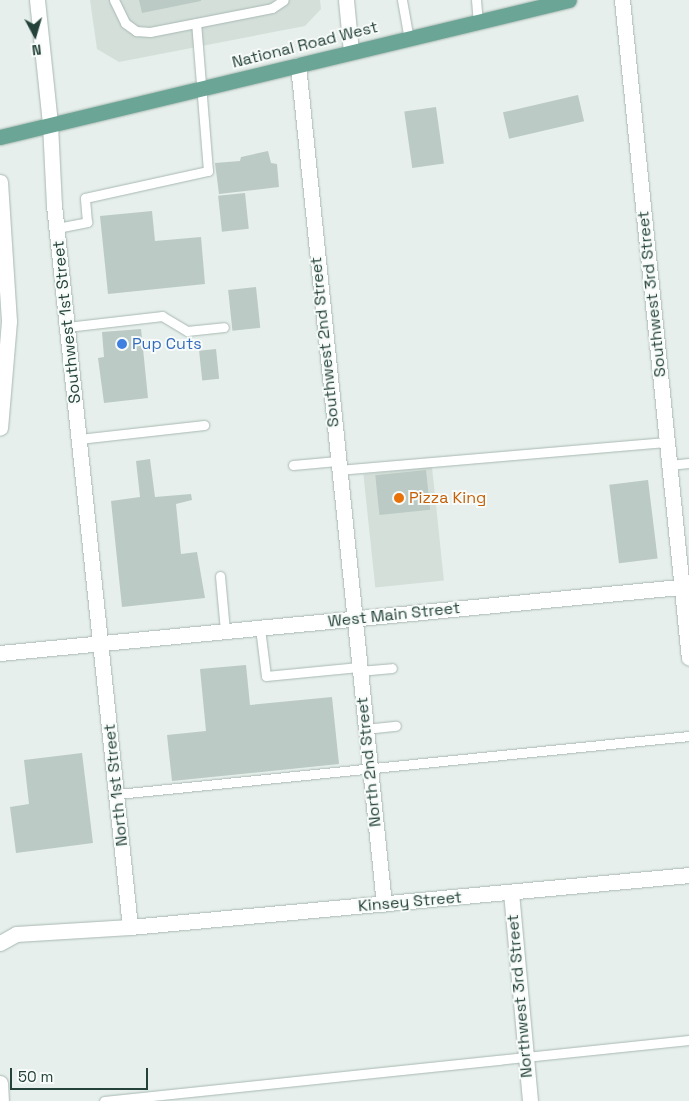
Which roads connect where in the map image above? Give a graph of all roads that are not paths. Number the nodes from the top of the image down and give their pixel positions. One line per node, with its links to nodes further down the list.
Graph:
1 (37, 0): 16 (street, Southwest 1st Street)
2 (114, 0): 11 (lane)
3 (284, 0): 11 (lane)
4 (346, 0): 13 (street)
5 (402, 0): 12 (lane)
6 (476, 0): 10 (lane)
7 (569, 0): 9 (main road, National Road West)
8 (622, 0): 25 (street, Southwest 3rd Street)
9 (536, 4): 10 (main road, National Road West)
10 (478, 22): 12 (main road, National Road West)
11 (196, 23): 15 (lane)
12 (409, 38): 13 (main road, National Road West)
13 (351, 52): 14 (main road, National Road West)
14 (298, 66): 15 (main road, National Road West); 29 (street, Southwest 2nd Street)
15 (201, 88): 16 (main road, National Road West); 19 (lane)
16 (50, 124): 17 (main road, National Road West); 19 (street, Southwest 1st Street)
17 (0, 137)
18 (0, 182): 23 (street)
19 (57, 228): 20 (street, Southwest 1st Street)
20 (67, 327): 21 (lane); 24 (street, Southwest 1st Street)
21 (224, 327)
22 (204, 425): 24 (lane)
23 (0, 428)
24 (79, 439): 35 (street, Southwest 1st Street)
25 (666, 442): 28 (street, Southwest 3rd Street); 29 (lane)
26 (689, 463): 28 (lane)
27 (294, 465): 29 (lane)
28 (669, 465): 31 (street, Southwest 3rd Street)
29 (338, 466): 32 (street, Southwest 2nd Street)
30 (220, 576): 34 (lane)
31 (685, 587): 32 (street, West Main Street); 37 (street, Southwest 3rd Street)
32 (354, 619): 33 (street, West Main Street); 39 (street, North 2nd Street)
33 (260, 628): 34 (street, West Main Street); 39 (lane)
34 (225, 631): 35 (street, West Main Street)
35 (100, 643): 36 (street, West Main Street); 44 (street, North 1st Street)
36 (0, 653)
37 (689, 658)
38 (392, 668): 39 (lane)
39 (359, 669): 41 (street, North 2nd Street)
40 (396, 726): 41 (lane)
41 (365, 729): 43 (street, North 2nd Street)
42 (689, 736): 43 (lane)
43 (369, 767): 44 (lane); 47 (street, North 2nd Street)
44 (118, 794): 48 (street, North 1st Street)
45 (689, 875): 46 (street, Kinsey Street)
46 (510, 892): 47 (street, Kinsey Street); 51 (street, Northwest 3rd Street)
47 (384, 904): 48 (street, Kinsey Street)
48 (130, 927): 49 (street, Kinsey Street)
49 (0, 943)
50 (689, 1040): 51 (lane)
51 (526, 1058): 54 (lane); 55 (street, Northwest 3rd Street)
52 (0, 1082): 53 (street)
53 (1, 1101)
54 (104, 1101)
55 (530, 1101)

